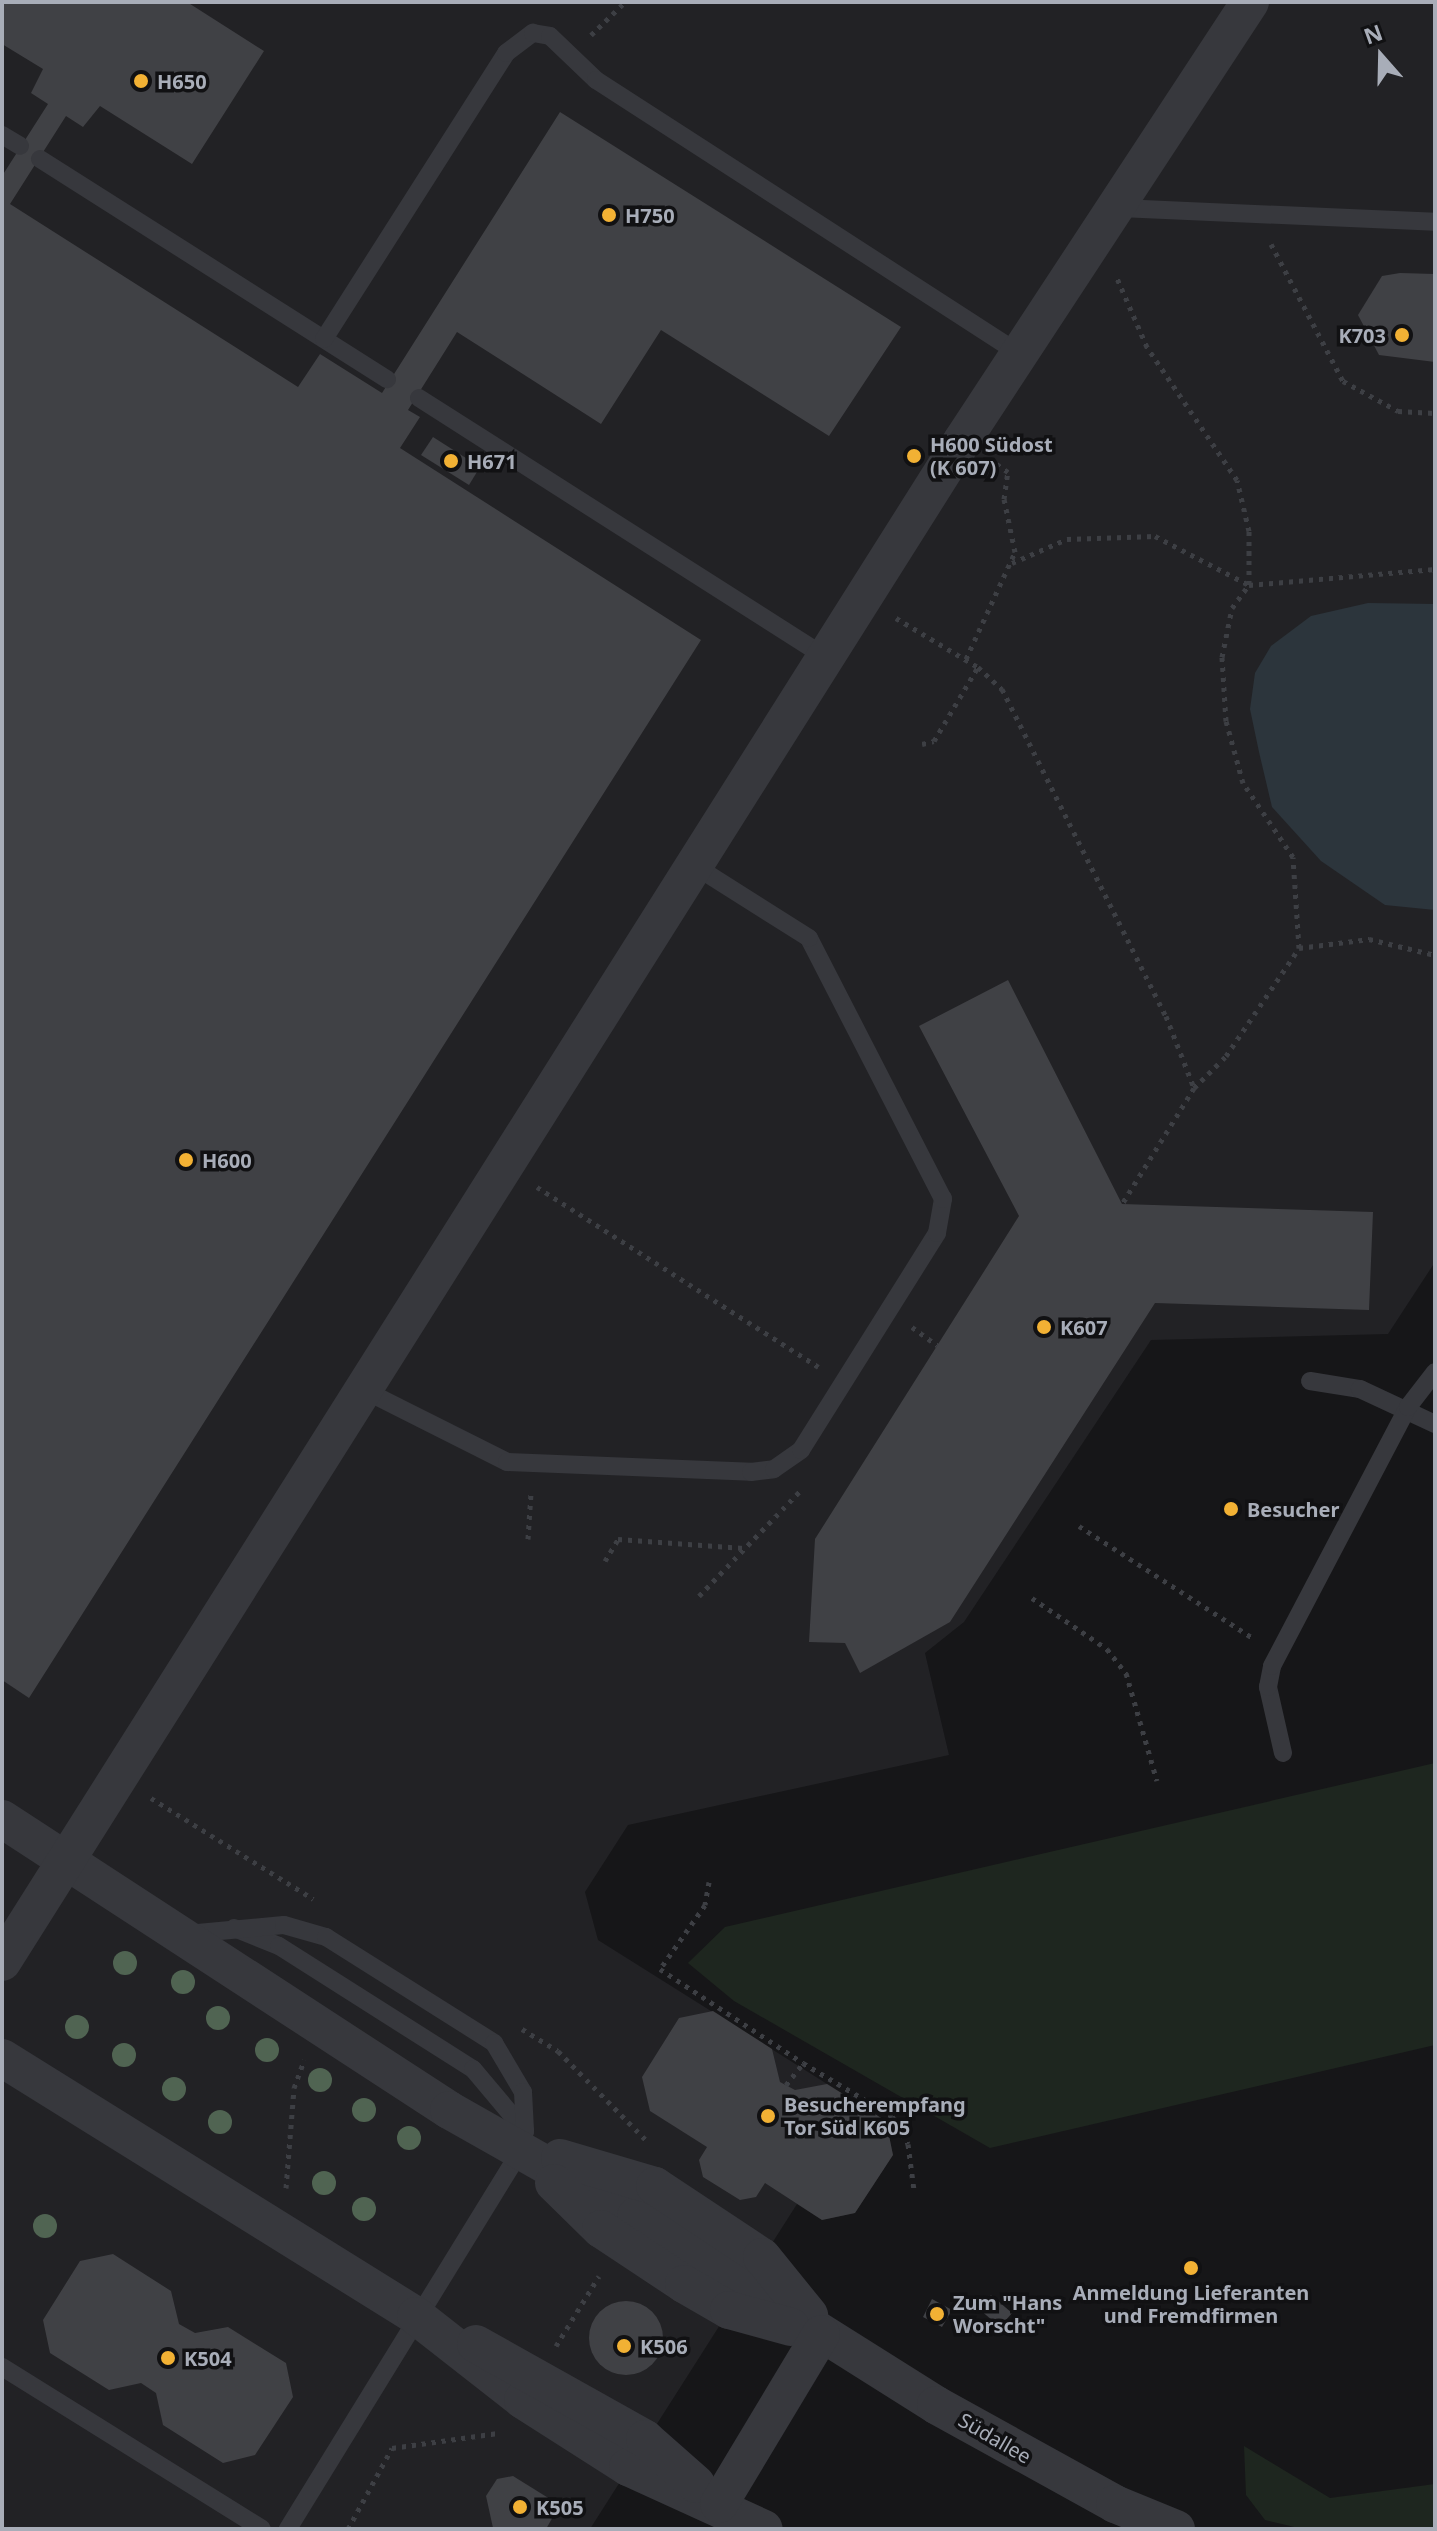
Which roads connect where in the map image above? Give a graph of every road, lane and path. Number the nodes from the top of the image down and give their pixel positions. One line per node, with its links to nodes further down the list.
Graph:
1 (625, 2): 3 (path)
2 (1250, 2): 8 (street)
3 (573, 52): 10 (lane); 11 (lane)
4 (2, 135): 5 (lane)
5 (20, 146)
6 (40, 159): 10 (lane)
7 (1256, 214): 8 (lane); 9 (lane); 14 (path)
8 (1109, 222): 11 (street); 18 (path)
9 (1435, 222)
10 (324, 339): 12 (lane)
11 (1020, 354): 15 (street)
12 (387, 379)
13 (419, 398): 20 (lane)
14 (1435, 413)
15 (962, 441): 16 (path); 19 (street)
16 (1012, 563): 18 (path); 21 (path)
17 (1435, 569): 18 (path)
18 (1249, 585): 25 (path)
19 (865, 600): 20 (street); 21 (path)
20 (829, 659): 24 (street)
21 (966, 659): 22 (path)
22 (978, 667): 23 (path); 27 (path)
23 (922, 744)
24 (695, 866): 28 (street); 32 (lane)
25 (1299, 948): 26 (path); 27 (path)
26 (1435, 955)
27 (1194, 1088): 29 (path)
28 (505, 1167): 32 (path); 33 (street)
29 (1122, 1204)
30 (1435, 1372): 34 (lane)
31 (1310, 1381): 34 (lane)
32 (843, 1382): 33 (lane)
33 (364, 1390): 46 (street)
34 (1408, 1407): 35 (lane); 42 (lane)
35 (1435, 1424)
36 (531, 1484): 38 (path)
37 (1079, 1526): 42 (path)
38 (528, 1539)
39 (744, 1548): 40 (path)
40 (605, 1561)
41 (1032, 1598): 44 (path)
42 (1279, 1651): 43 (lane)
43 (1283, 1753)
44 (1157, 1781)
45 (2, 1819): 46 (street, Südallee)
46 (68, 1861): 49 (street, Südallee); 50 (street)
47 (709, 1882): 53 (path)
48 (234, 1928): 49 (lane); 55 (lane); 55 (lane)
49 (180, 1934): 51 (street, Südallee)
50 (2, 1962)
51 (324, 2029): 55 (street, Südallee); 57 (path)
52 (2, 2058): 57 (street)
53 (803, 2063): 54 (path); 56 (path)
54 (786, 2085)
55 (523, 2141): 58 (lane); 59 (street, Südallee)
56 (914, 2190)
57 (270, 2225): 58 (street)
58 (416, 2316): 61 (street); 63 (lane)
59 (821, 2334): 61 (street); 65 (street, Südallee)
60 (2, 2367): 62 (lane)
61 (719, 2504): 64 (street)
62 (262, 2529)
63 (288, 2529)
64 (764, 2529)
65 (1176, 2529)

